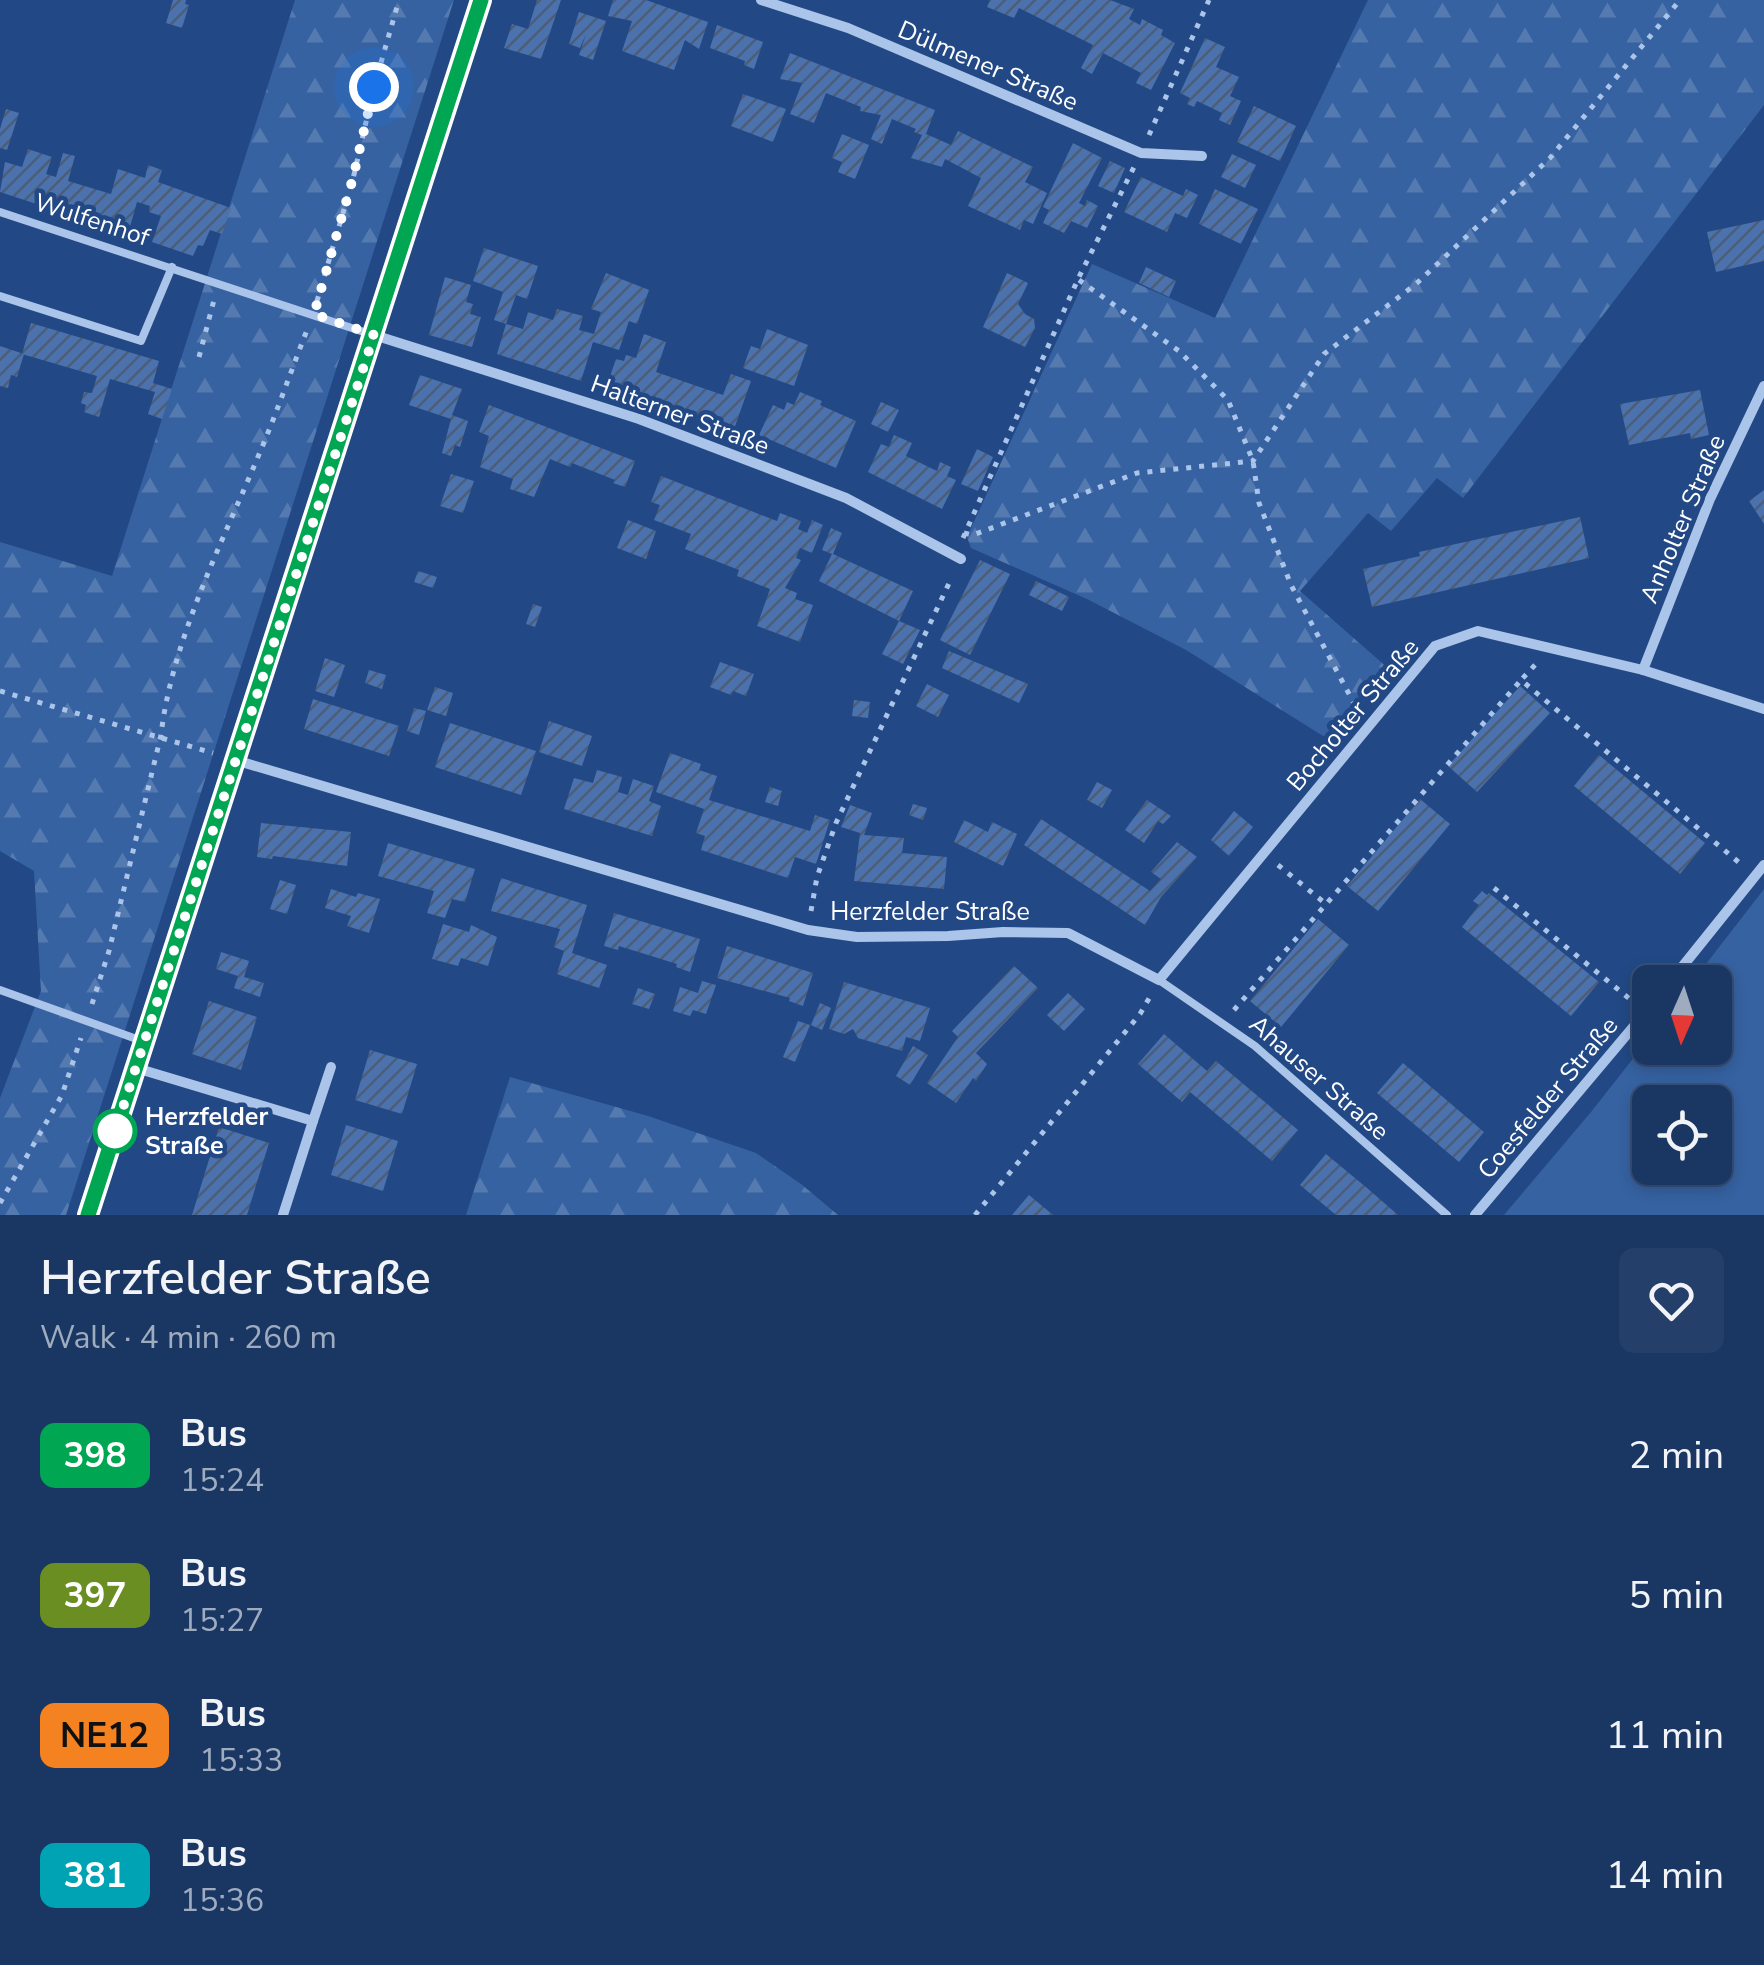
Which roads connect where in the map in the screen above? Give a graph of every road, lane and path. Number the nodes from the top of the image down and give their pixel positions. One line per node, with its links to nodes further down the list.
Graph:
1 (399, 0): 13 (path)
2 (481, 0): 14 (street)
3 (762, 0): 6 (street, Dülmener Straße)
4 (1208, 0): 6 (path)
5 (1680, 0): 17 (path)
6 (1141, 153): 7 (street, Dülmener Straße); 10 (path)
7 (1202, 156)
8 (0, 212): 9 (lane, Wulfenhof)
9 (172, 266): 11 (lane, Wulfenhof); 12 (lane, Wulfenhof)
10 (1078, 280): 17 (path); 18 (path)
11 (219, 283): 13 (lane, Wulfenhof); 15 (path)
12 (0, 296)
13 (314, 314): 14 (lane, Wulfenhof); 26 (path)
14 (374, 335): 19 (street, Halterner Straße); 27 (street)
15 (199, 357)
16 (1764, 386): 21 (street, Anholter Straße)
17 (1252, 462): 18 (path); 25 (path)
18 (964, 533): 19 (path)
19 (961, 559): 33 (path)
20 (1551, 648): 21 (street, Bocholter Straße); 22 (path); 25 (street, Bocholter Straße)
21 (1643, 670): 24 (street, Bocholter Straße)
22 (1521, 680): 30 (path); 32 (path)
23 (0, 691): 26 (path)
24 (1764, 709)
25 (1368, 730): 28 (street, Bocholter Straße)
26 (160, 735): 27 (path); 38 (path)
27 (234, 760): 33 (street, Herzfelder Straße); 41 (street)
28 (1264, 854): 32 (path); 35 (street, Bocholter Straße)
29 (1764, 865): 30 (street)
30 (1756, 876): 34 (street)
31 (1494, 888): 37 (path)
32 (1326, 904): 39 (path)
33 (808, 930): 35 (street, Herzfelder Straße)
34 (1684, 965)
35 (1159, 980): 39 (lane, Ahauser Straße); 48 (path)
36 (0, 990): 38 (lane)
37 (1632, 996)
38 (85, 1023): 41 (lane); 45 (path)
39 (1223, 1023): 49 (lane, Ahauser Straße)
40 (1632, 1028): 50 (street, Coesfelder Straße)
41 (145, 1042): 43 (street)
42 (331, 1067): 44 (street)
43 (136, 1068): 44 (street); 46 (street)
44 (313, 1121): 47 (street)
45 (0, 1204)
46 (88, 1215)
47 (283, 1215)
48 (975, 1215)
49 (1448, 1215)
50 (1476, 1215)

